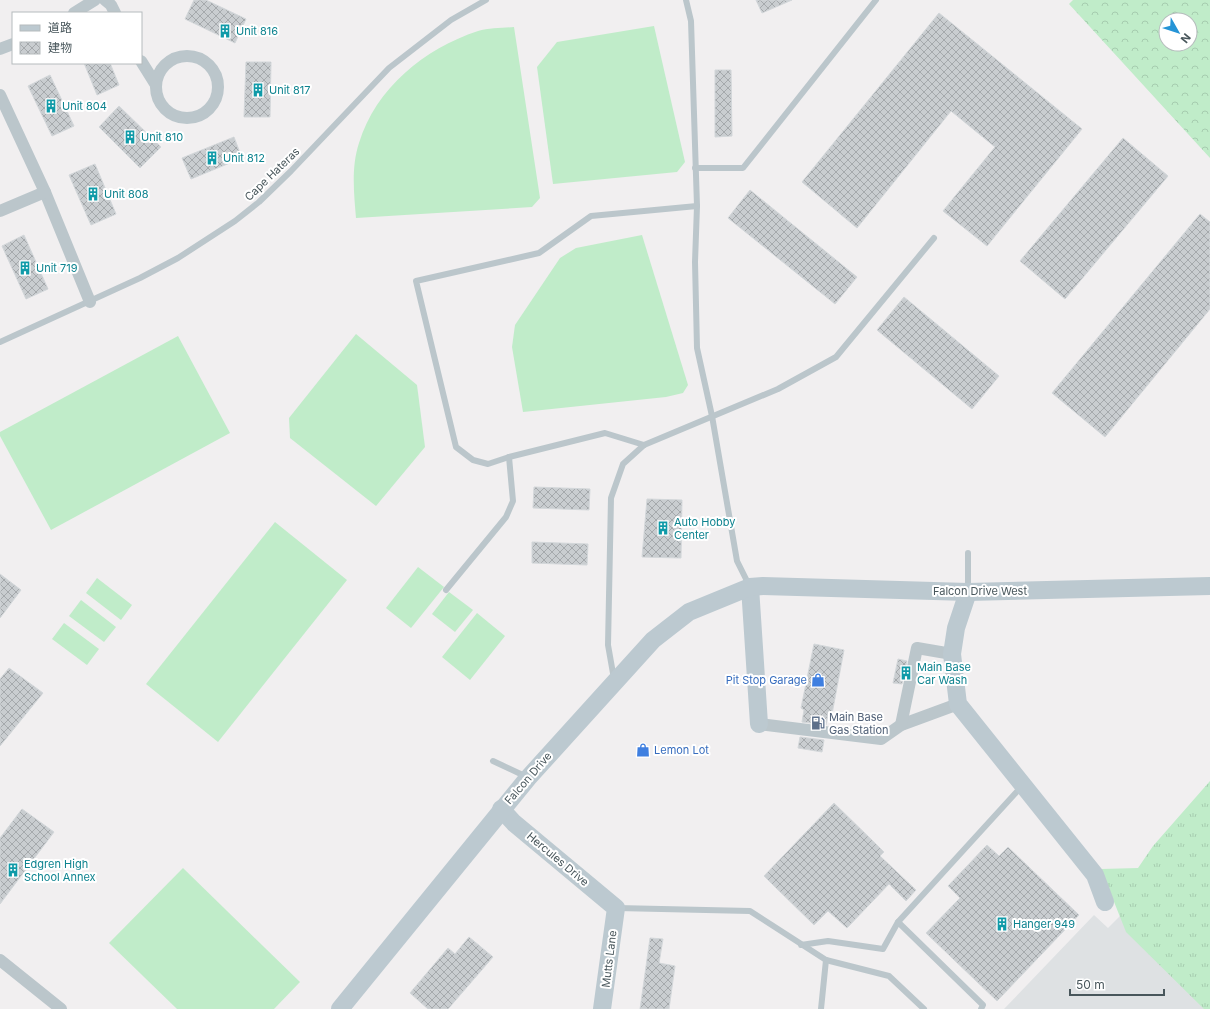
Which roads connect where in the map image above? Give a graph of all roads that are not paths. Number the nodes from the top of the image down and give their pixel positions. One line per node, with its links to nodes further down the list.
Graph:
1 (95, 0): 6 (street)
2 (106, 0): 7 (street)
3 (486, 0): 18 (lane, Cape Hateras)
4 (686, 0): 13 (lane)
5 (876, 0): 13 (lane)
6 (76, 12)
7 (114, 12)
8 (12, 44): 9 (street)
9 (0, 49)
10 (142, 63): 11 (street)
11 (156, 85): 11 (street)
12 (0, 95): 14 (street)
13 (695, 168): 15 (lane)
14 (45, 192): 16 (street); 18 (street)
15 (697, 206): 20 (lane); 22 (lane)
16 (0, 211)
17 (934, 238): 20 (lane)
18 (90, 302): 19 (lane, Cape Hateras)
19 (0, 342)
20 (712, 416): 21 (lane); 25 (lane)
21 (644, 445): 22 (lane); 29 (lane)
22 (509, 457): 26 (lane)
23 (968, 553): 27 (lane)
24 (1210, 586): 27 (street, Falcon Drive West)
25 (750, 587): 27 (street, Falcon Drive West); 29 (street, Falcon Drive); 31 (street)
26 (446, 590)
27 (968, 592): 28 (street)
28 (952, 654): 30 (street); 32 (street)
29 (614, 680): 34 (street, Falcon Drive)
30 (958, 704): 32 (street); 35 (street)
31 (759, 724): 32 (street)
32 (901, 724)
33 (493, 761): 34 (lane)
34 (528, 778): 36 (street, Falcon Drive)
35 (1022, 786): 37 (street); 39 (lane)
36 (501, 809): 38 (street, Hercules Drive); 44 (street, Falcon Drive)
37 (1105, 902)
38 (616, 908): 40 (lane); 45 (street, Mutts Lane)
39 (898, 922): 40 (lane); 48 (lane)
40 (801, 945): 42 (lane)
41 (0, 960): 43 (street)
42 (826, 960): 46 (lane); 47 (lane)
43 (61, 1009)
44 (340, 1009)
45 (602, 1009)
46 (821, 1009)
47 (924, 1009)
48 (980, 1009)

